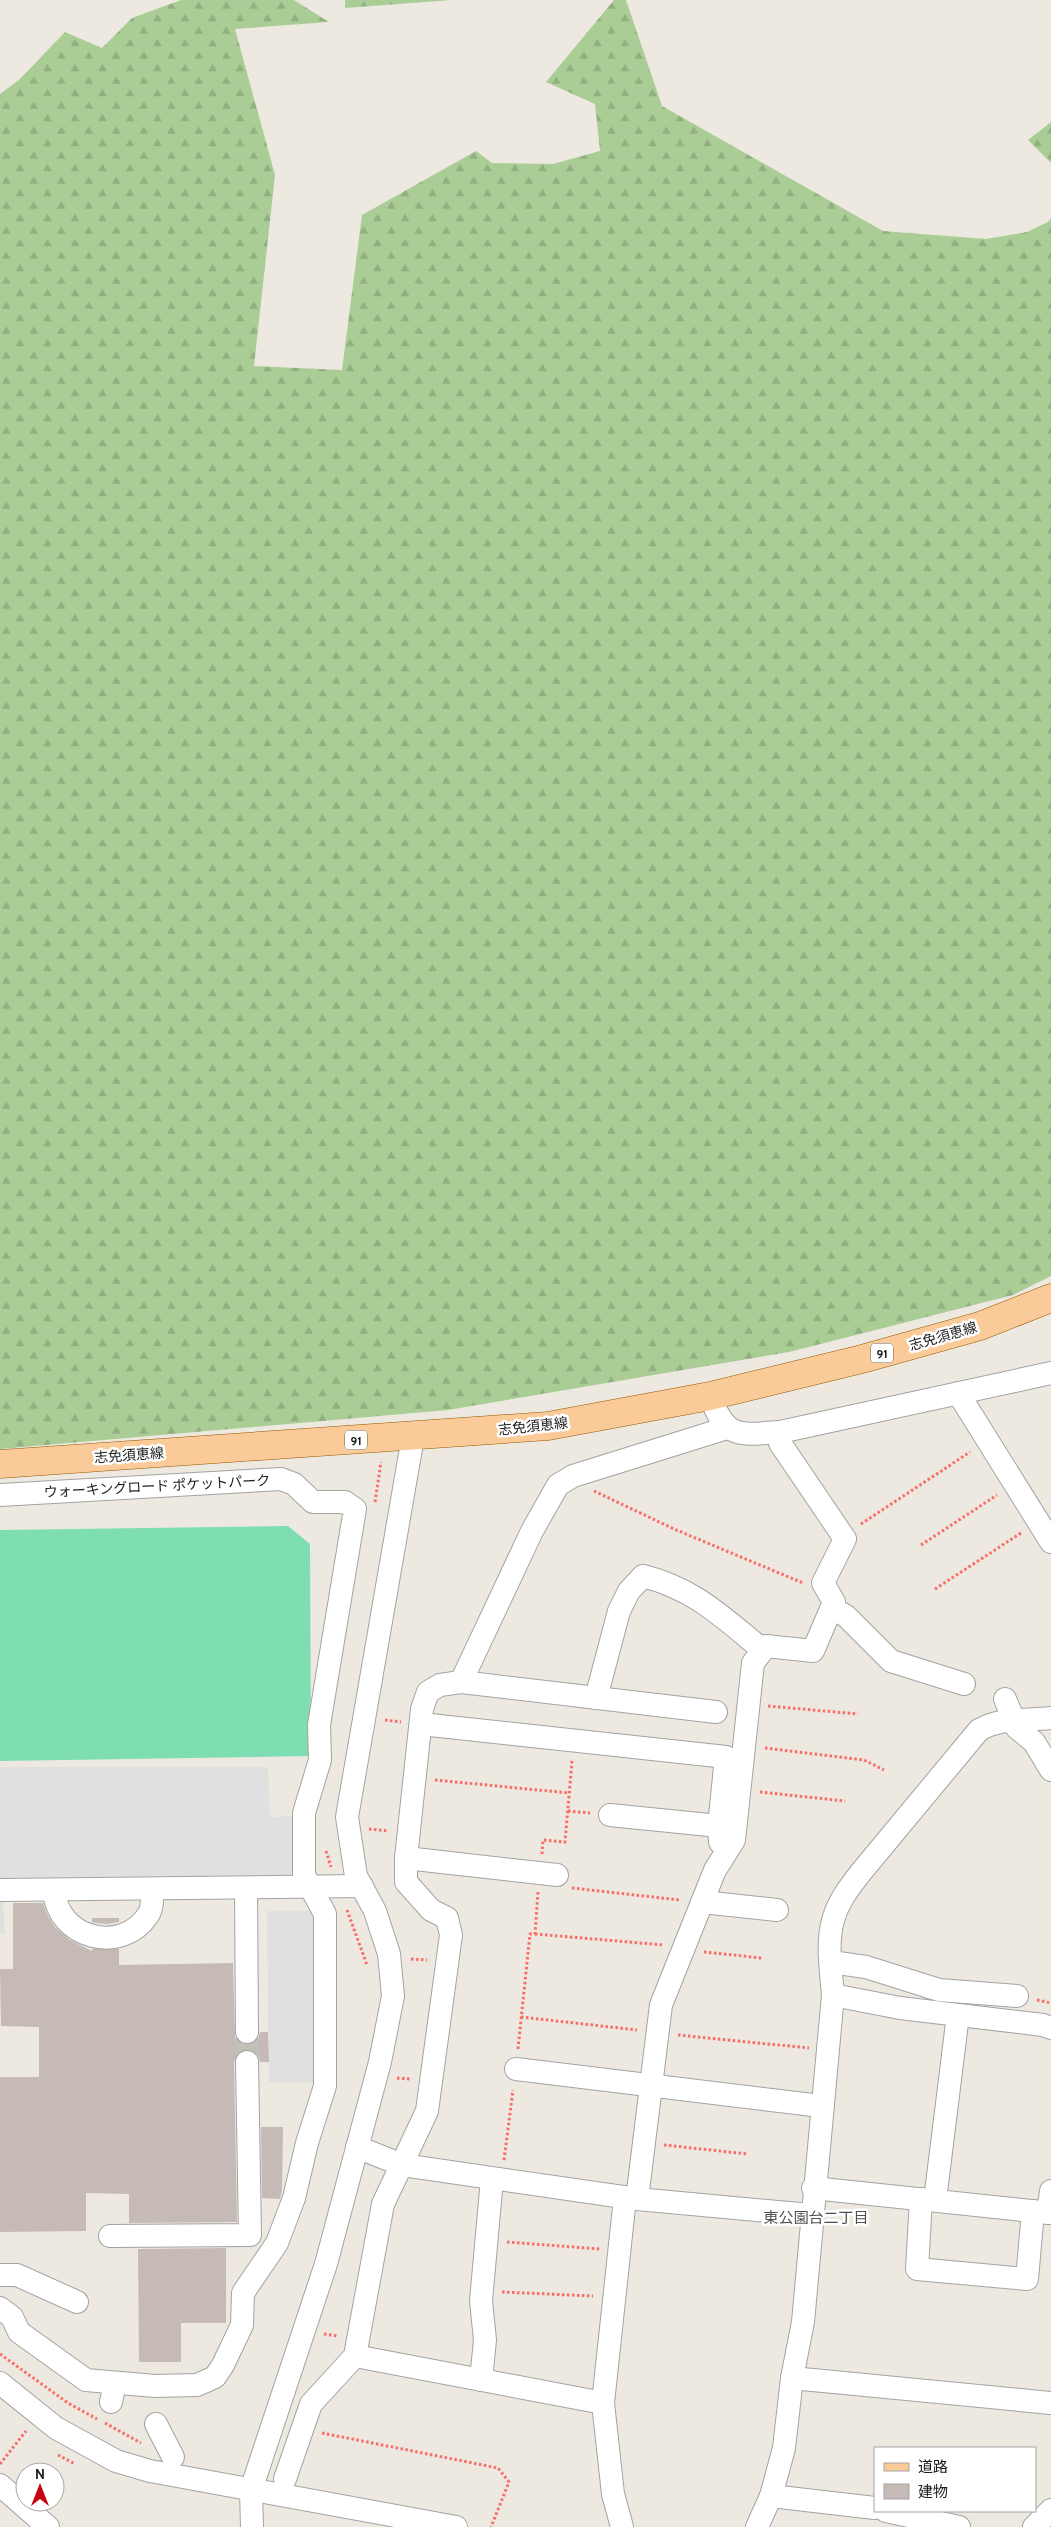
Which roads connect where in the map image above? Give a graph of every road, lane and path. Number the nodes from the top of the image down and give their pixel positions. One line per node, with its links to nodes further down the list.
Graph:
1 (1051, 1298): 4 (main road, 志免須恵線 / 91)
2 (1048, 1379): 3 (street)
3 (958, 1393): 6 (street); 8 (street)
4 (710, 1396): 5 (street); 7 (main road, 志免須恵線 / 91)
5 (727, 1428): 6 (street); 12 (street)
6 (780, 1432): 18 (street)
7 (413, 1436): 9 (main road, 志免須恵線 / 91); 47 (street)
8 (988, 1441): 13 (street); 18 (path)
9 (141, 1455): 11 (main road, 志免須恵線 / 91); 15 (street)
10 (381, 1462): 16 (path)
11 (0, 1464)
12 (580, 1474): 22 (path); 24 (street)
13 (1015, 1484): 17 (street); 20 (path)
14 (0, 1495): 48 (street, ウォーキングロード ポケットパーク)
15 (141, 1498)
16 (374, 1510)
17 (1039, 1522): 19 (street); 21 (path)
18 (843, 1536): 22 (street)
19 (1051, 1542)
20 (921, 1545)
21 (935, 1589)
22 (830, 1600): 23 (street); 25 (street)
23 (763, 1650): 26 (street); 27 (street)
24 (461, 1682): 26 (street); 32 (street)
25 (964, 1684)
26 (596, 1698): 29 (street)
27 (750, 1704): 30 (path); 34 (street)
28 (1009, 1710): 31 (street); 36 (street); 59 (street)
29 (716, 1712)
30 (858, 1714)
31 (1051, 1718)
32 (421, 1724): 33 (street); 37 (street)
33 (574, 1740): 39 (path); 42 (street)
34 (745, 1746): 35 (path); 38 (street)
35 (884, 1770)
36 (1051, 1770)
37 (415, 1778): 39 (path); 45 (street)
38 (739, 1790): 40 (path); 44 (street)
39 (570, 1794): 46 (path)
40 (846, 1801)
41 (610, 1815): 42 (street)
42 (719, 1826): 44 (street)
43 (325, 1848): 49 (path)
44 (727, 1850): 54 (street)
45 (406, 1858): 46 (street); 76 (street)
46 (555, 1878): 54 (path); 56 (path)
47 (362, 1886): 49 (street); 74 (street)
48 (310, 1887): 49 (street); 50 (street); 91 (street, ウォーキングロード ポケットパーク)
49 (337, 1887): 60 (path)
50 (246, 1888): 51 (street); 66 (street)
51 (152, 1889): 53 (street); 53 (street)
52 (0, 1890): 53 (street)
53 (54, 1890)
54 (702, 1902): 55 (street); 57 (street)
55 (777, 1910)
56 (535, 1934): 57 (path); 64 (path)
57 (683, 1950): 58 (path); 67 (street)
58 (762, 1958)
59 (831, 1962): 61 (street); 62 (street)
60 (369, 1970)
61 (832, 1995): 63 (street); 68 (street)
62 (1017, 1996)
63 (958, 2015): 65 (street); 81 (street)
64 (521, 2017): 67 (path); 70 (path)
65 (1051, 2028)
66 (247, 2032)
67 (657, 2032): 68 (path); 71 (street)
68 (827, 2050): 72 (street)
69 (247, 2062): 84 (street)
70 (516, 2069): 71 (street); 77 (path)
71 (650, 2086): 72 (street); 73 (street)
72 (821, 2106): 78 (street)
73 (643, 2143): 75 (path); 80 (street)
74 (357, 2147): 76 (street); 106 (street)
75 (748, 2154)
76 (402, 2165): 77 (street); 93 (street)
77 (497, 2179): 80 (street); 85 (street)
78 (813, 2188): 81 (street); 83 (street)
79 (1051, 2191): 82 (street)
80 (631, 2198): 83 (street); 86 (street)
81 (928, 2200): 82 (street); 82 (street)
82 (1044, 2213)
83 (812, 2215): 94 (street)
84 (110, 2236)
85 (486, 2240): 86 (path); 88 (street)
86 (619, 2250): 89 (street)
87 (0, 2275): 90 (street)
88 (481, 2291): 89 (path); 95 (street)
89 (615, 2297): 97 (street)
90 (78, 2302)
91 (0, 2308)
92 (0, 2354): 102 (path)
93 (361, 2357): 95 (street); 100 (street)
94 (792, 2378): 98 (street); 107 (street)
95 (489, 2382): 97 (street)
96 (0, 2383): 106 (street)
97 (598, 2402): 116 (street)
98 (1051, 2404)
99 (156, 2424): 102 (street)
100 (302, 2429): 104 (street); 115 (path)
101 (26, 2431): 103 (path)
102 (173, 2457)
103 (0, 2464)
104 (285, 2479)
105 (0, 2485): 112 (street)
106 (251, 2490): 113 (street); 114 (street)
107 (770, 2496): 108 (street); 117 (street)
108 (874, 2508)
109 (1051, 2510): 119 (street)
110 (888, 2512): 111 (street)
111 (909, 2522): 118 (street)
112 (48, 2527)
113 (252, 2527)
114 (456, 2527)
115 (491, 2527)
116 (622, 2527)
117 (757, 2527)
118 (959, 2527)
119 (1034, 2527)

